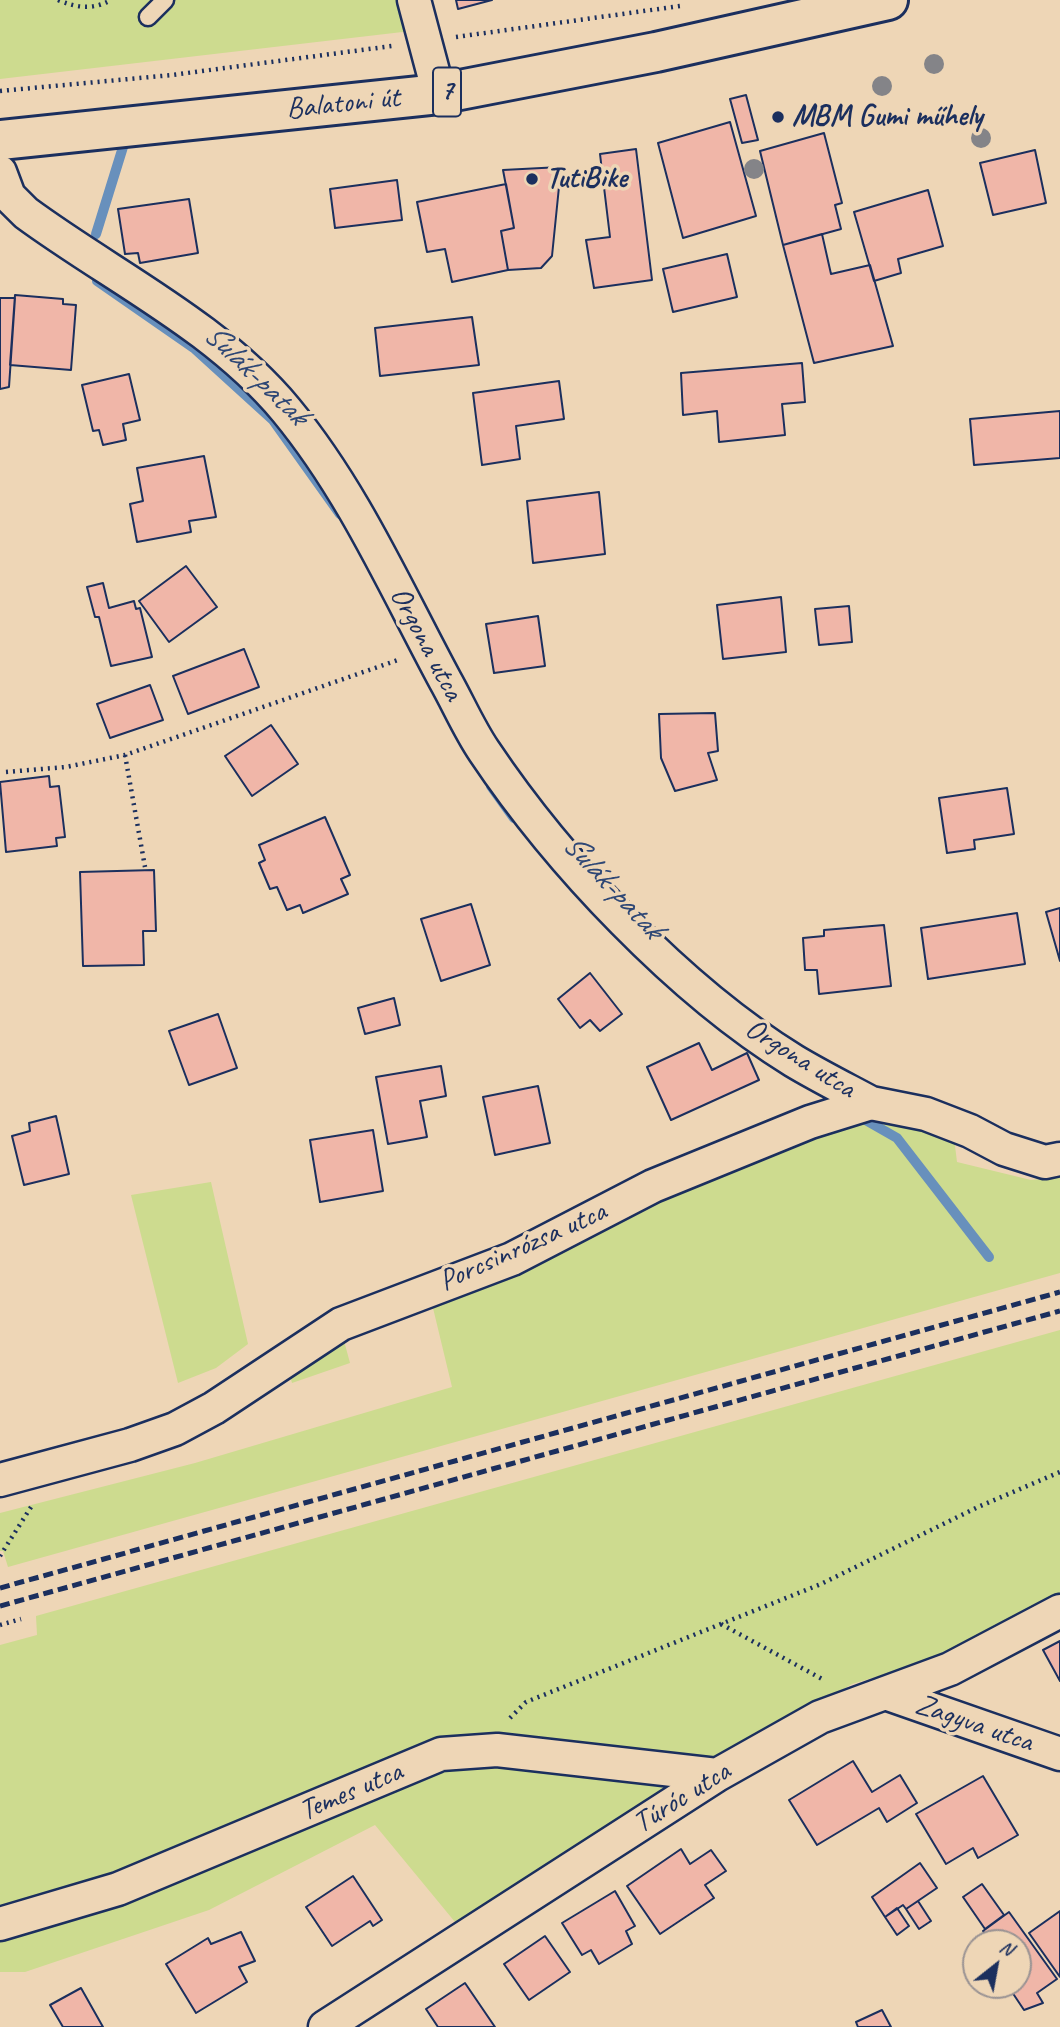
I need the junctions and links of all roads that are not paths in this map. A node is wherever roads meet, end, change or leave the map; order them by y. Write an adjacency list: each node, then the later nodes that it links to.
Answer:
1 (164, 0): 4 (lane)
2 (414, 0): 5 (street)
3 (888, 0): 5 (main road, Balatoni út / 7)
4 (148, 17)
5 (439, 94): 6 (main road, Balatoni út / 7)
6 (0, 140)
7 (0, 172): 8 (street, Orgona utca)
8 (871, 1103): 9 (street, Porcsinrózsa utca); 10 (street, Porcsinrózsa utca)
9 (1060, 1159)
10 (0, 1479)
11 (1060, 1611): 12 (street, Túróc utca)
12 (875, 1697): 13 (street, Zagyva utca); 14 (street, Túróc utca)
13 (1060, 1754)
14 (717, 1774): 15 (street, Temes utca); 16 (street, Túróc utca)
15 (0, 1924)
16 (325, 2027)

